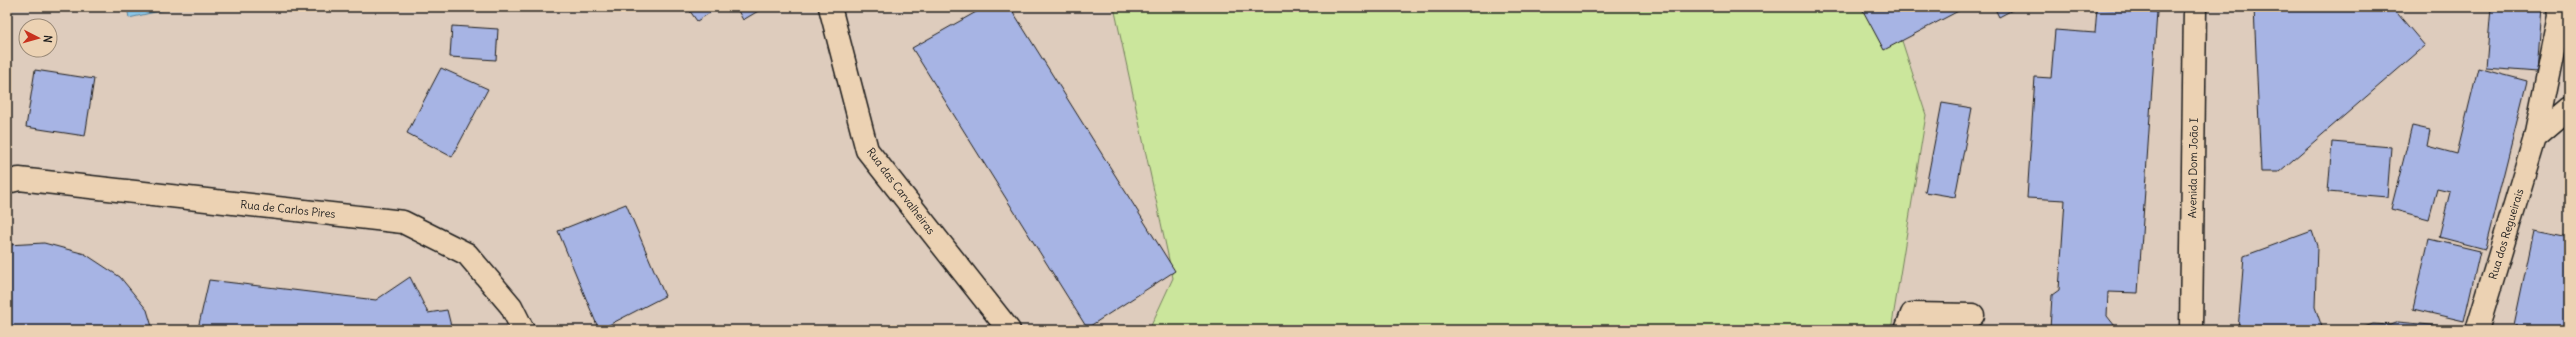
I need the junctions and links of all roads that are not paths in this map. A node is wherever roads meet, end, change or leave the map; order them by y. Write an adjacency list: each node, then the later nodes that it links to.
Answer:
1 (830, 7): 9 (street, Rua das Carvalheiras)
2 (2195, 7): 11 (street, Avenida Dom João I)
3 (2559, 7): 5 (street, Rua dos Regueirais)
4 (2569, 109): 5 (street)
5 (2535, 138): 12 (street, Rua dos Regueirais)
6 (7, 182): 8 (street, Rua de Carlos Pires)
7 (1973, 315): 10 (street)
8 (523, 330)
9 (1009, 330)
10 (1906, 330)
11 (2191, 330)
12 (2477, 330)

